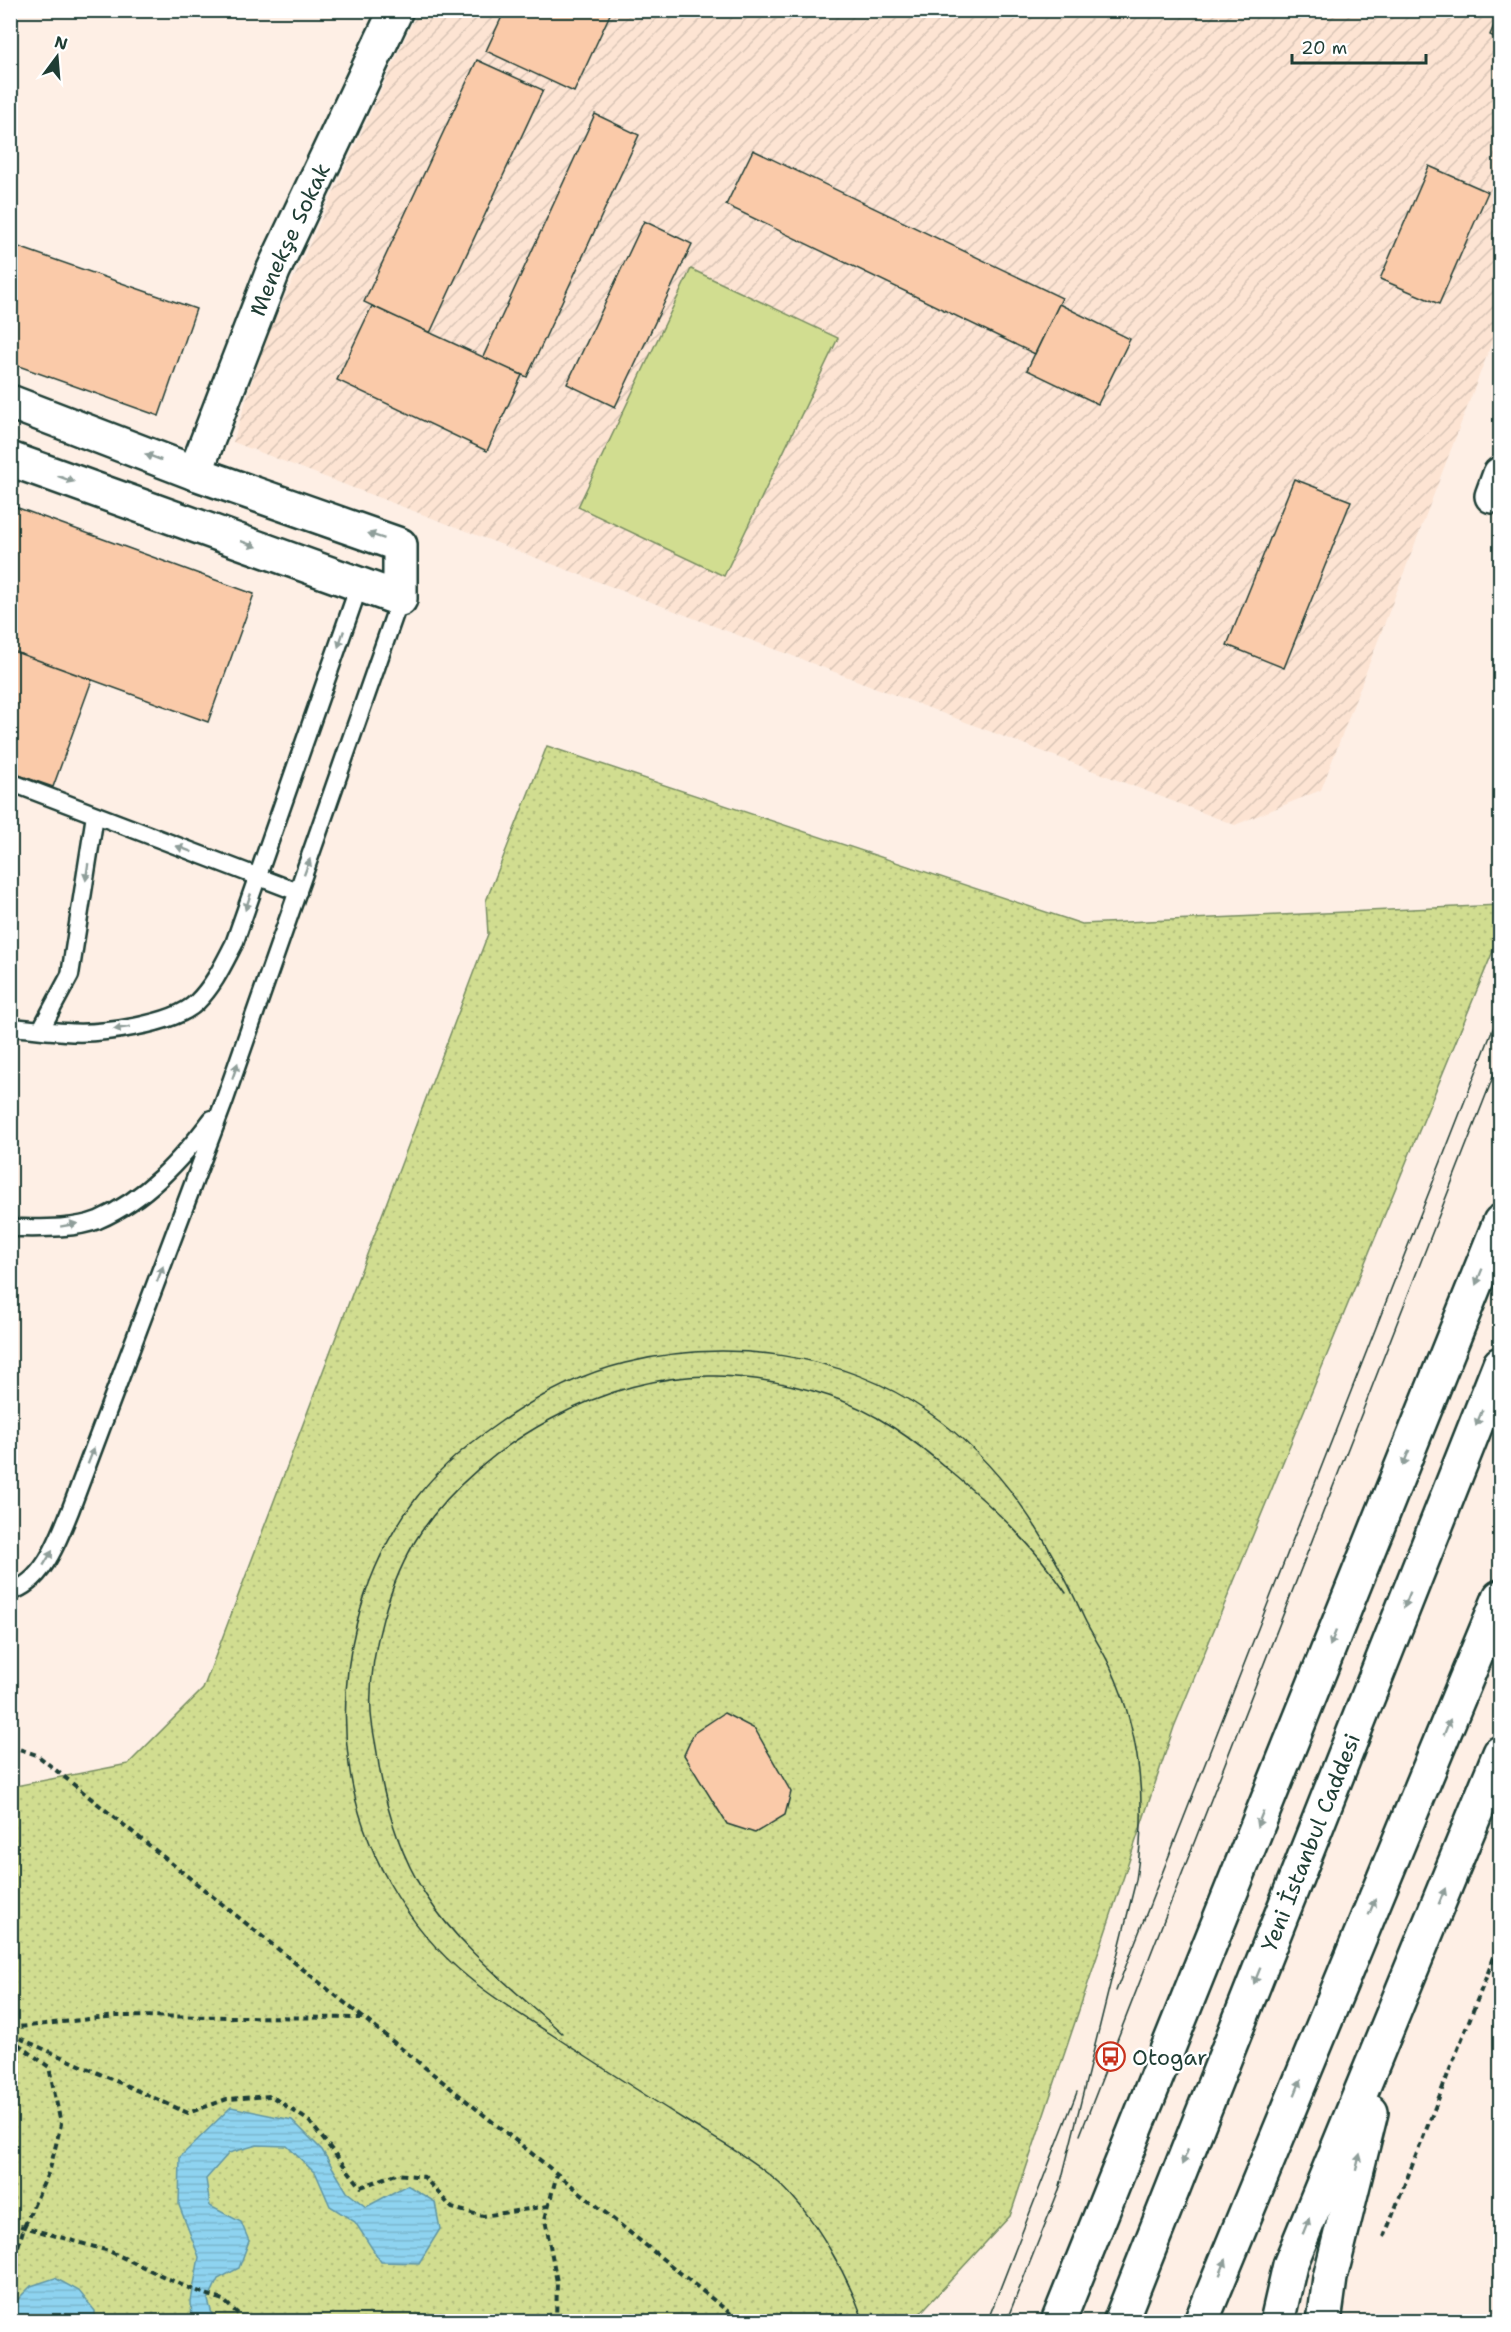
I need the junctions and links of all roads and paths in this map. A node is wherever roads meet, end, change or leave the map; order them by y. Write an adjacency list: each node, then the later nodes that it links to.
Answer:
1 (396, 10): 4 (main road, Menekşe Sokak)
2 (10, 402): 4 (main road, one-way to 2)
3 (10, 459): 5 (main road, one-way to 5)
4 (195, 473): 6 (main road, one-way to 4)
5 (360, 584): 6 (main road); 9 (lane, one-way to 9)
6 (400, 599): 10 (lane, one-way to 6)
7 (10, 782): 8 (lane)
8 (95, 814): 9 (lane, one-way to 8); 12 (lane, one-way to 12)
9 (257, 877): 10 (lane); 12 (lane, one-way to 12)
10 (298, 892): 13 (lane, one-way to 10)
11 (10, 1027): 12 (lane)
12 (41, 1029)
13 (224, 1102): 15 (lane, one-way to 13); 17 (lane, one-way to 13)
14 (1500, 1222): 36 (main road, one-way to 36)
15 (10, 1228)
16 (1500, 1364): 37 (main road, Yeni İstanbul Caddesi, one-way to 37)
17 (10, 1593)
18 (1500, 1597): 38 (main road, one-way to 18)
19 (10, 1746): 23 (path)
20 (1500, 1753): 22 (main road, one-way to 20)
21 (1500, 1942): 30 (path)
22 (1404, 1989): 31 (main road, one-way to 22); 41 (main road, one-way to 22)
23 (364, 2018): 24 (path); 26 (path)
24 (10, 2028)
25 (10, 2036): 27 (path); 29 (path)
26 (558, 2174): 27 (path); 35 (path)
27 (548, 2206): 34 (path)
28 (10, 2223): 29 (path)
29 (24, 2226): 32 (path); 33 (path)
30 (1381, 2245)
31 (1290, 2265): 39 (main road); 40 (main road)
32 (10, 2272)
33 (247, 2322)
34 (556, 2322)
35 (741, 2322)
36 (1058, 2322)
37 (1120, 2322)
38 (1201, 2322)
39 (1266, 2322)
40 (1277, 2322)
41 (1324, 2322)

